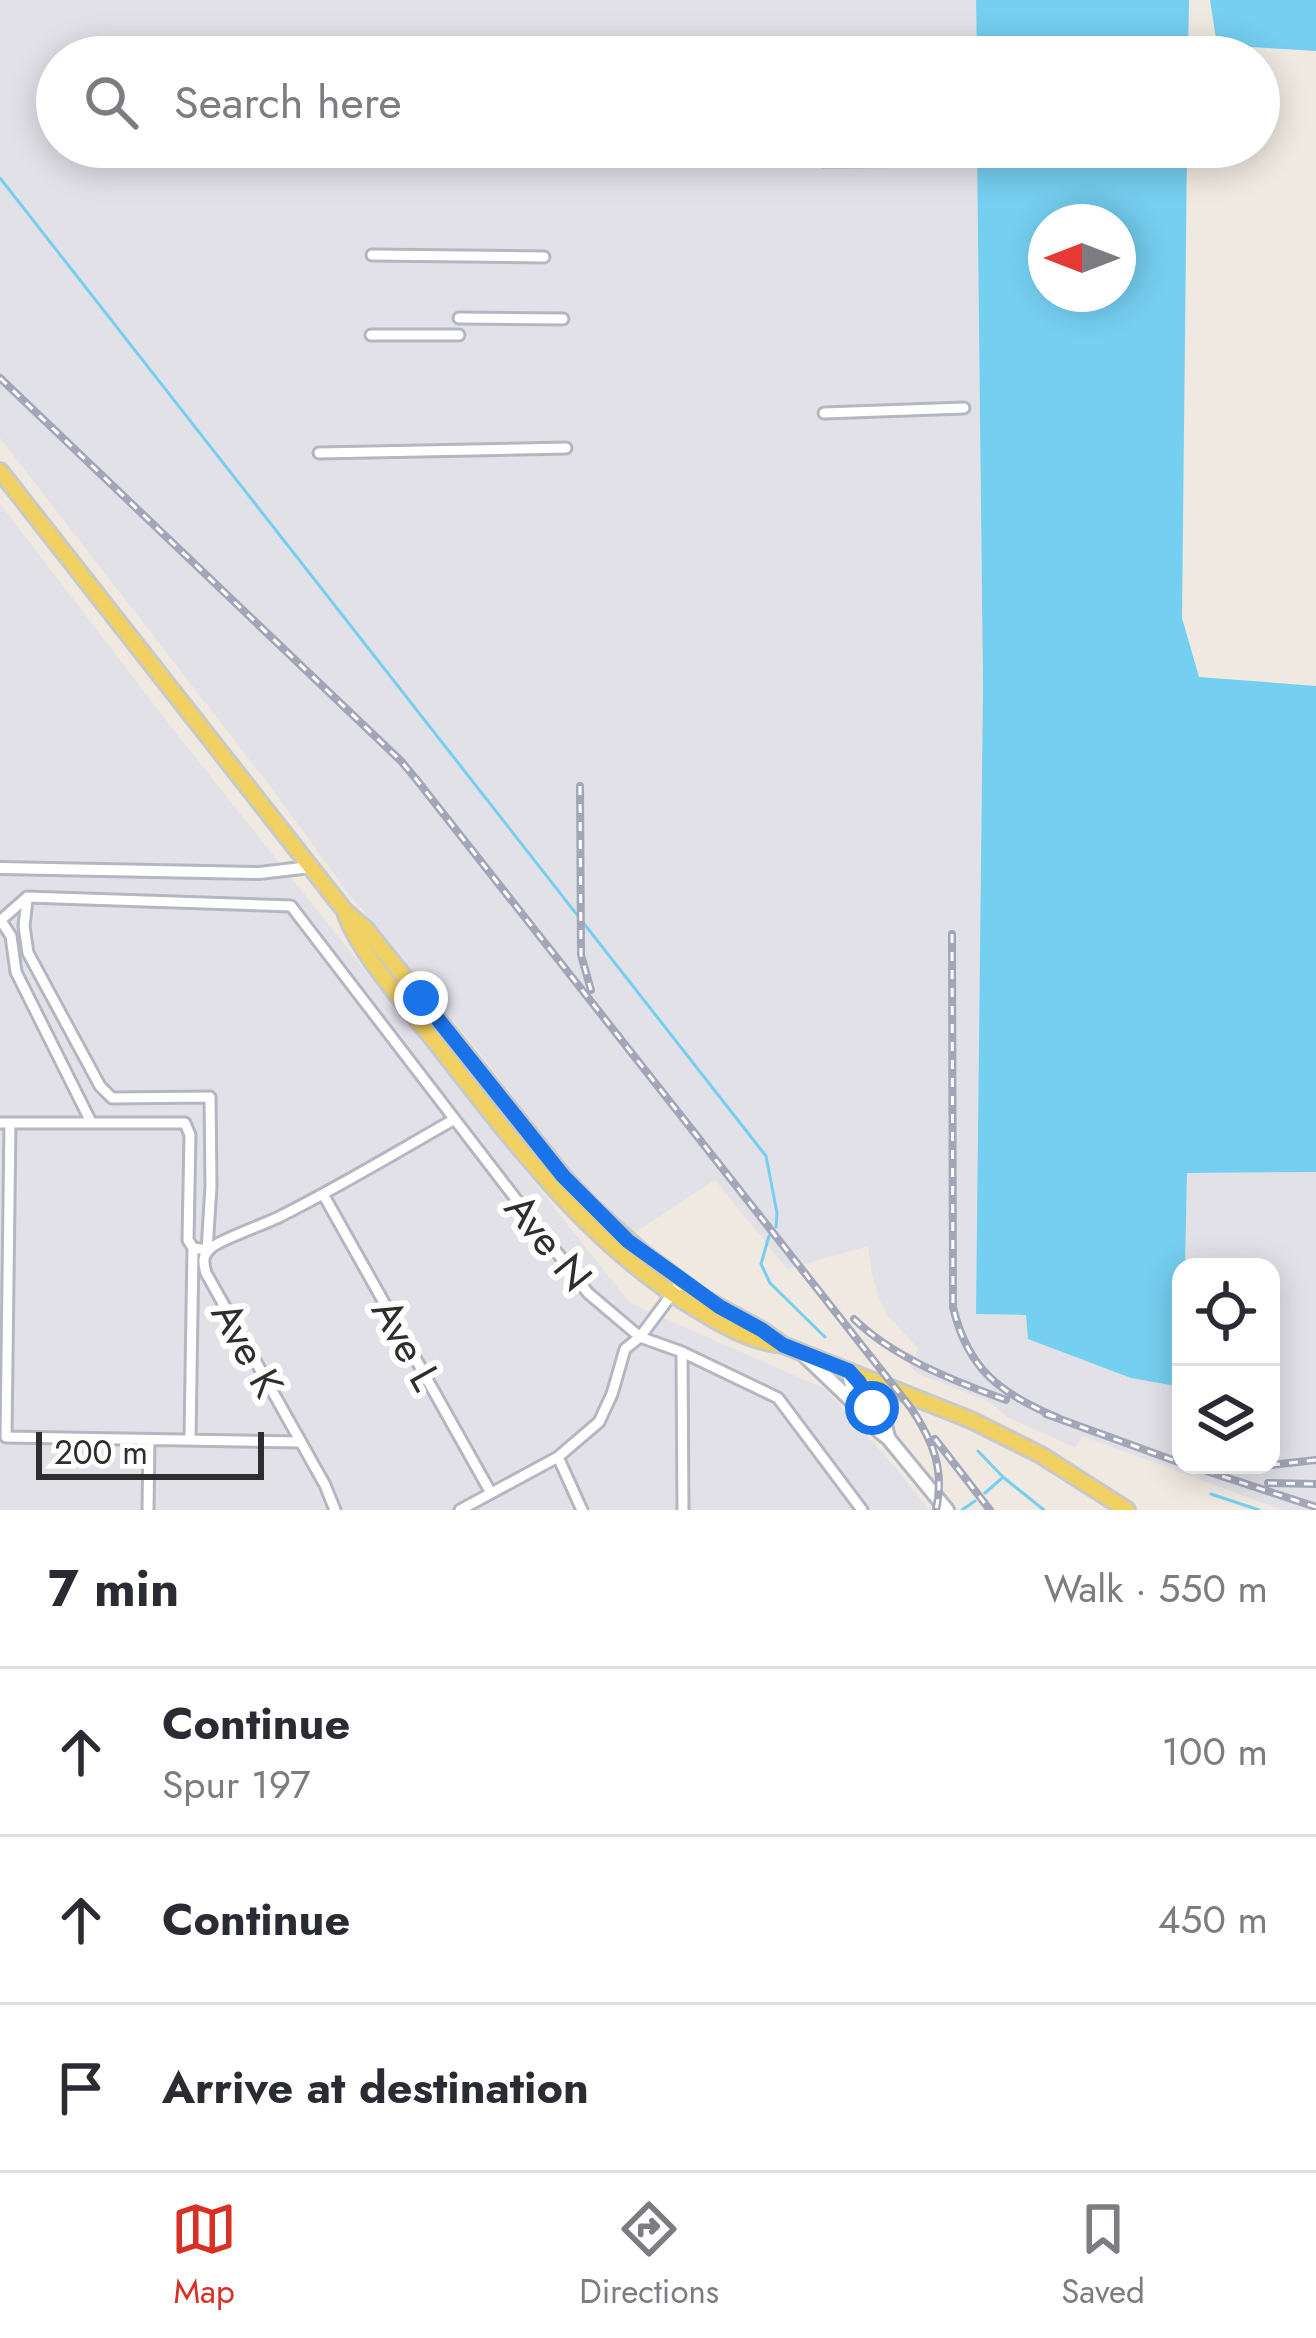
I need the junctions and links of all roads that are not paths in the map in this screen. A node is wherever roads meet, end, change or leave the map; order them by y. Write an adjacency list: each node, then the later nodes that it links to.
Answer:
1 (372, 255): 2 (street)
2 (544, 257)
3 (459, 318): 4 (street)
4 (563, 319)
5 (371, 335): 6 (street)
6 (459, 335)
7 (964, 408): 8 (street)
8 (824, 413)
9 (566, 448): 10 (street)
10 (319, 453)
11 (0, 471): 12 (main road)
12 (311, 867): 13 (street); 22 (main road)
13 (0, 868)
14 (27, 897): 15 (street); 16 (street, Ave N); 21 (street, Ave K)
15 (1, 921): 17 (street)
16 (453, 1120): 19 (street, Ave K); 23 (street, Ave N)
17 (92, 1122): 18 (street); 20 (street)
18 (5, 1123): 30 (street)
19 (323, 1194): 21 (street, Ave K); 35 (street, Ave L)
20 (193, 1248): 21 (street, Ave K); 31 (street, Ave K)
21 (207, 1250): 33 (street, Ave K)
22 (676, 1288): 23 (street); 25 (main road)
23 (640, 1337): 24 (street, Ave N); 34 (street)
24 (682, 1352): 40 (street); 41 (street, Ave N)
25 (804, 1355): 26 (main road); 28 (main road)
26 (849, 1371): 27 (main road); 28 (main road); 29 (main road)
27 (915, 1397): 29 (main road); 43 (main road)
28 (862, 1412): 29 (main road)
29 (886, 1432): 42 (main road)
30 (3, 1437): 32 (street)
31 (190, 1438): 32 (street); 33 (street)
32 (149, 1440): 37 (street)
33 (300, 1442): 38 (street, Ave K)
34 (558, 1456): 35 (street); 39 (street)
35 (491, 1493): 36 (street)
36 (463, 1509)
37 (148, 1510)
38 (334, 1510)
39 (582, 1510)
40 (683, 1510)
41 (862, 1510)
42 (947, 1510)
43 (1127, 1510)

